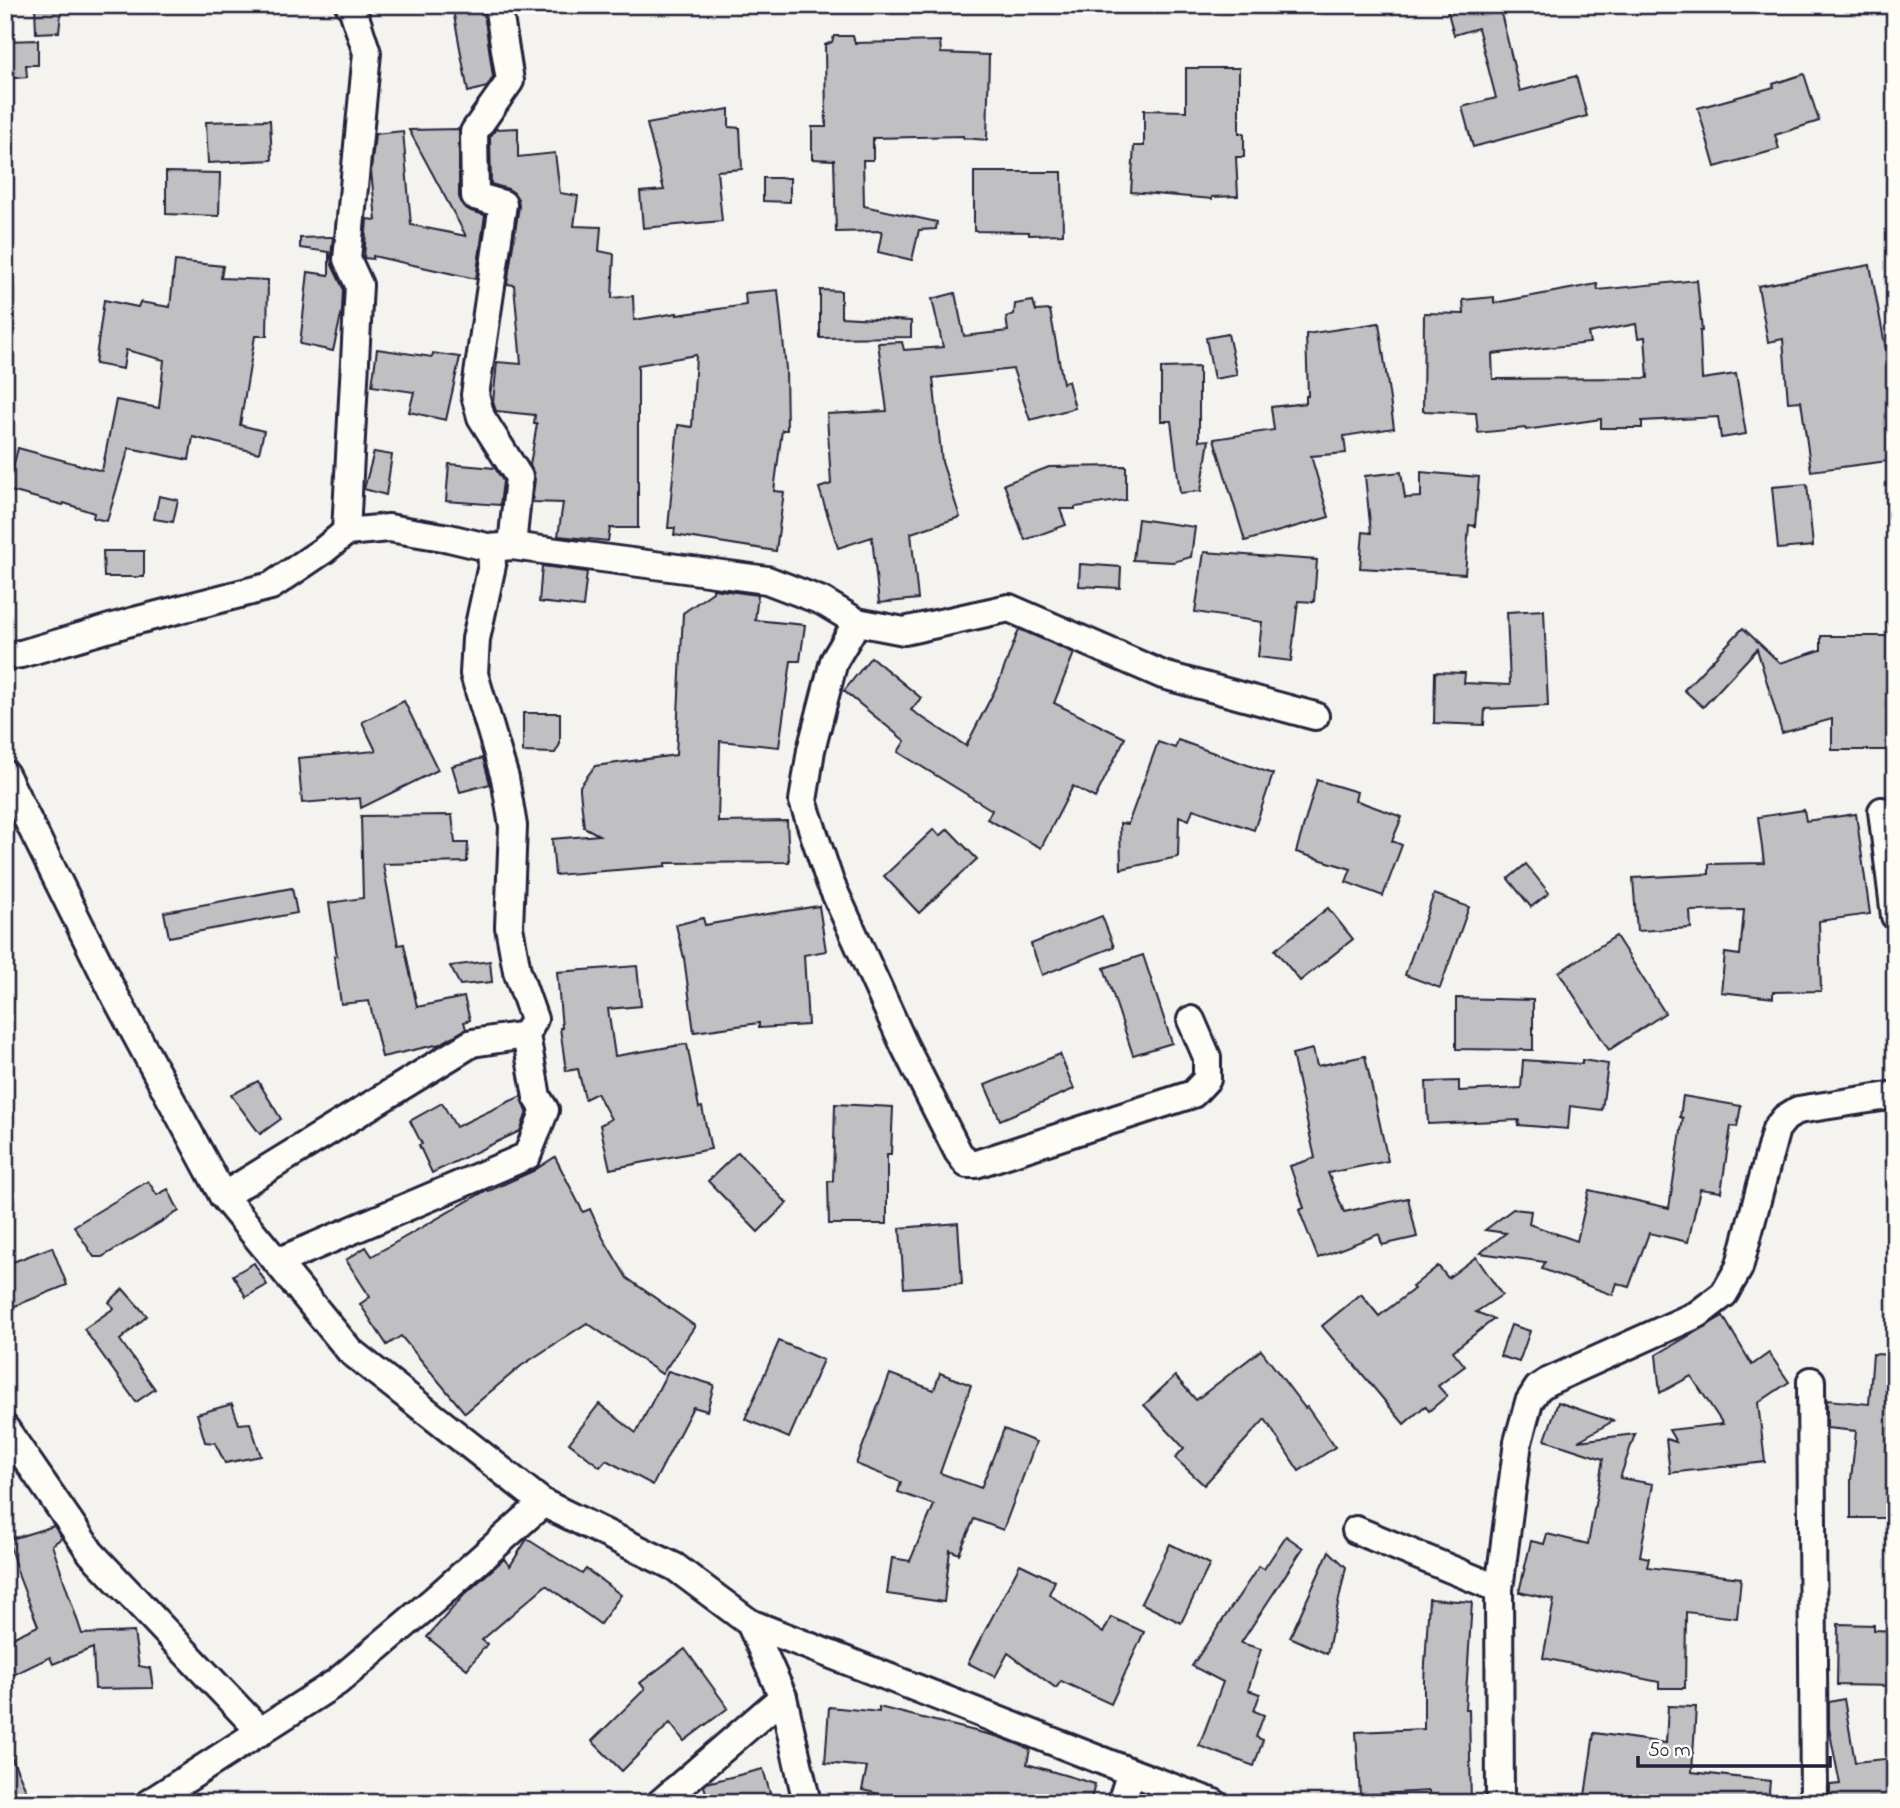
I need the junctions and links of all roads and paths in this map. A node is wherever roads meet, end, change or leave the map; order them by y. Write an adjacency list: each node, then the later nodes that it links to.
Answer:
1 (349, 5): 3 (street)
2 (498, 5): 4 (street)
3 (346, 532): 4 (street); 6 (street)
4 (502, 547): 5 (street); 12 (street)
5 (857, 622): 7 (street); 11 (street)
6 (5, 656)
7 (1315, 716)
8 (5, 774): 14 (street)
9 (1882, 811): 10 (street)
10 (1895, 916)
11 (1191, 1020)
12 (526, 1035): 14 (street); 15 (street)
13 (1895, 1095): 20 (street)
14 (223, 1196): 15 (street)
15 (277, 1262): 18 (street)
16 (1811, 1381): 31 (street)
17 (5, 1428): 23 (street)
18 (542, 1503): 21 (street); 23 (street)
19 (1356, 1530): 20 (street)
20 (1499, 1589): 30 (street)
21 (750, 1623): 22 (street); 24 (street)
22 (783, 1697): 26 (street); 27 (street)
23 (261, 1732): 25 (street)
24 (1131, 1772): 28 (street); 29 (street)
25 (149, 1803)
26 (660, 1803)
27 (807, 1803)
28 (1121, 1803)
29 (1214, 1803)
30 (1500, 1803)
31 (1814, 1803)

